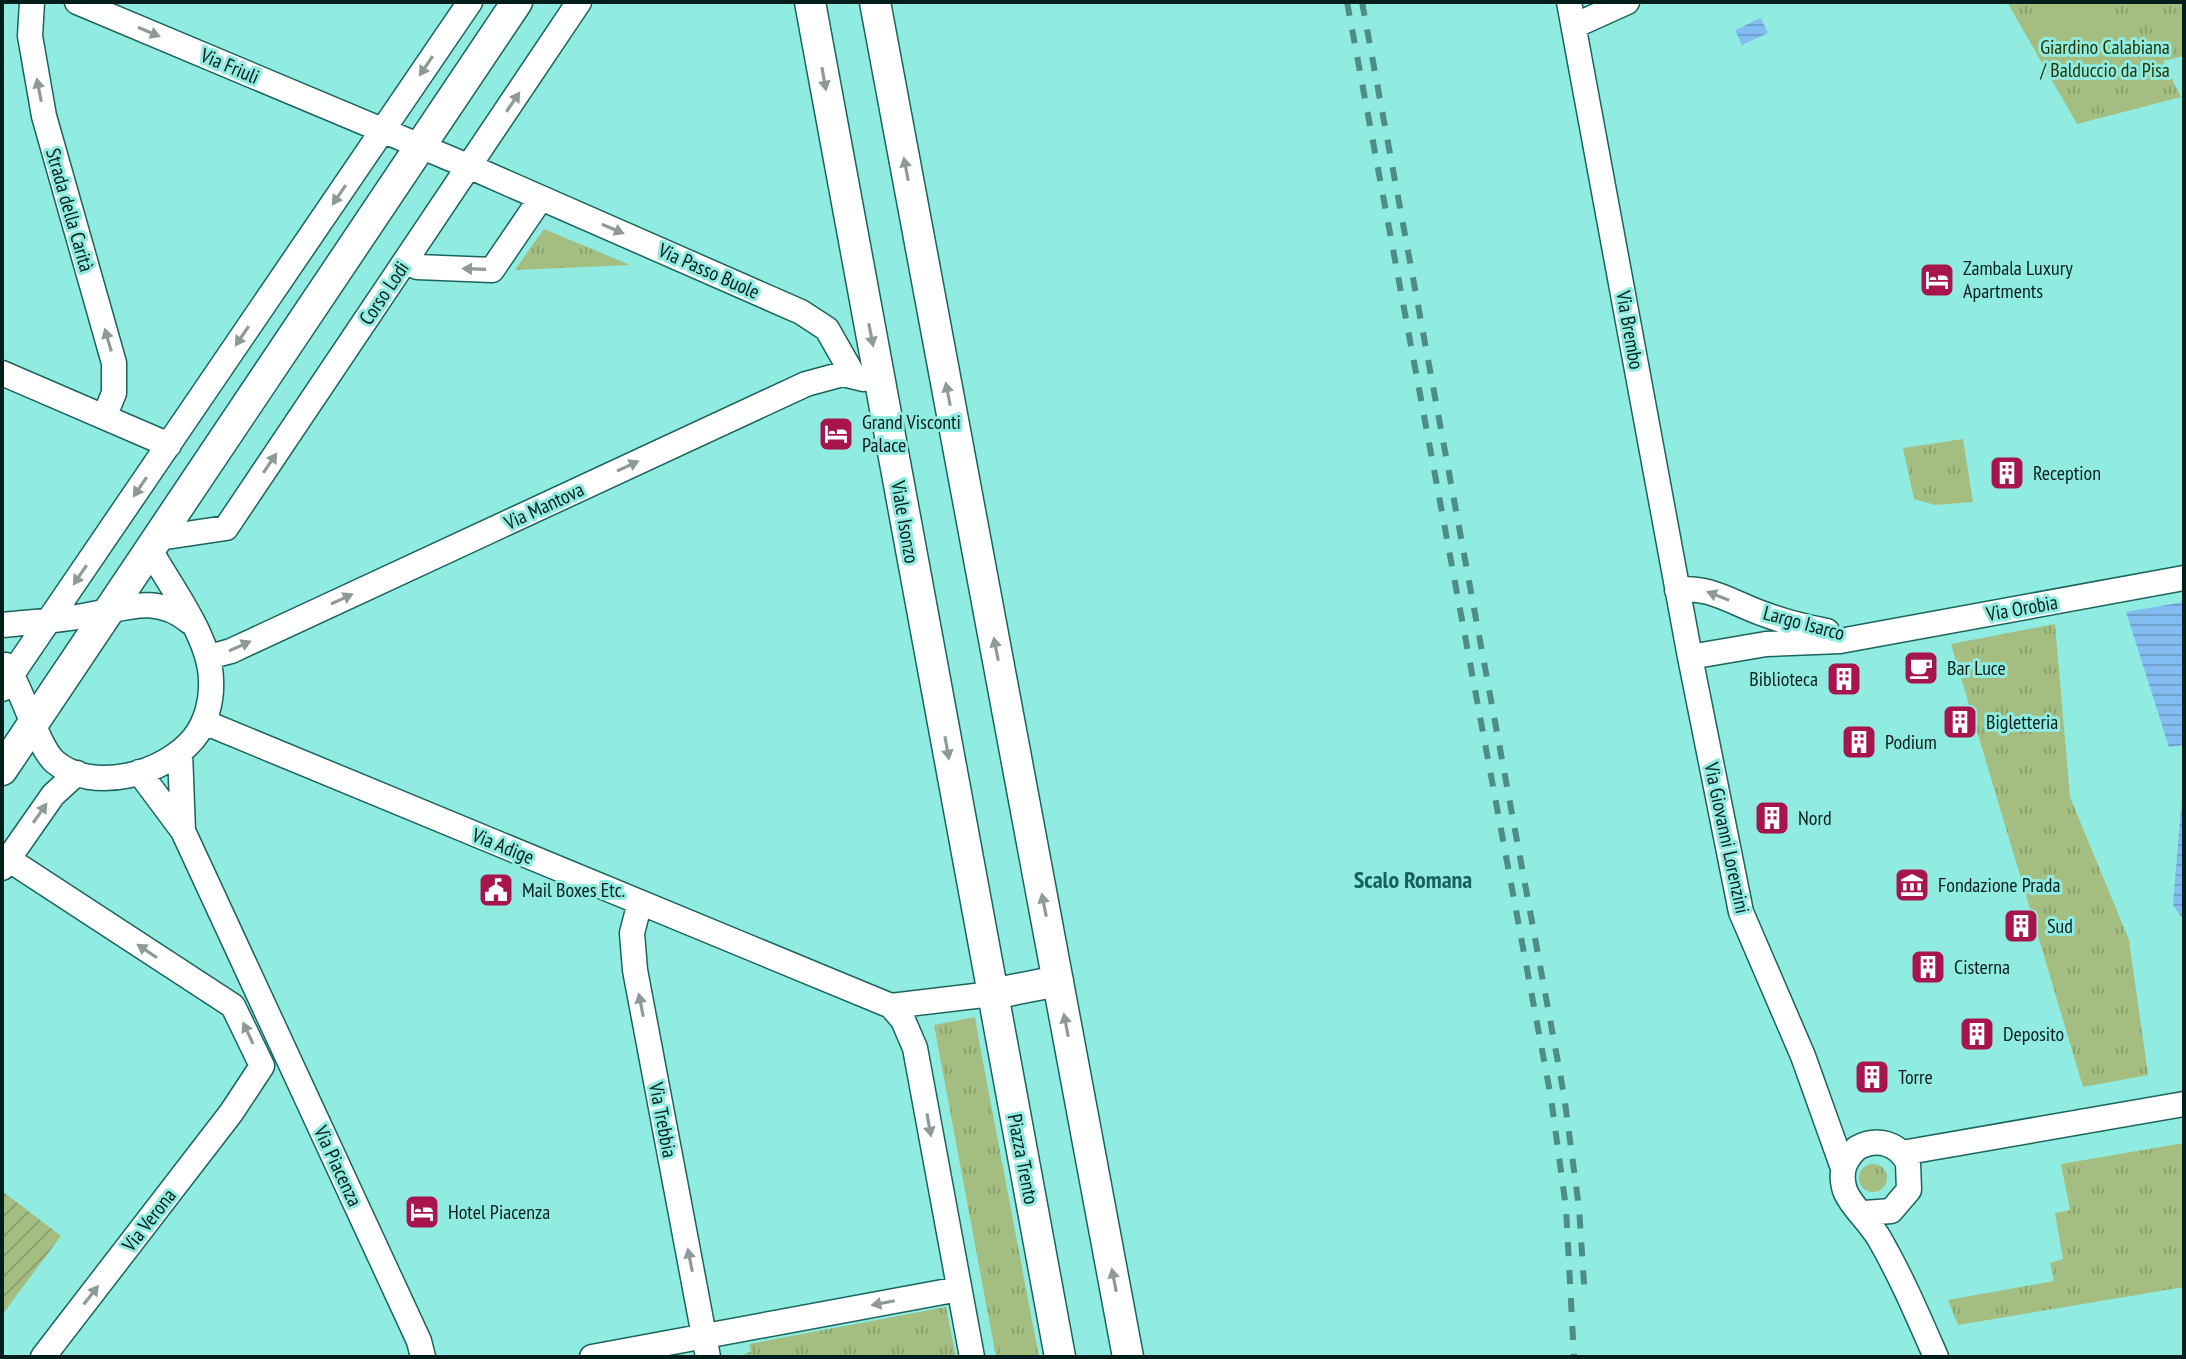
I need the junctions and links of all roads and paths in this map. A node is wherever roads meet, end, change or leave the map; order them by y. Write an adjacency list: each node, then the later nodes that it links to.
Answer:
1 (32, 2): 18 (street, Strada della Carità, one-way to 1)
2 (77, 2): 10 (street, Via Friuli, one-way to 10)
3 (470, 2): 10 (street, one-way to 10)
4 (517, 2): 11 (main road)
5 (579, 2): 12 (street, Corso Lodi, one-way to 5)
6 (810, 2): 17 (main road, Viale Isonzo, one-way to 17)
7 (875, 2): 43 (main road, one-way to 7)
8 (1627, 2): 9 (street)
9 (1571, 14): 22 (street, Via Brembo)
10 (382, 131): 11 (street, Via Passo Buole); 19 (street, one-way to 19)
11 (420, 146): 12 (street, Via Passo Buole); 20 (main road)
12 (469, 167): 13 (street, Via Passo Buole); 14 (street, Corso Lodi)
13 (541, 198): 14 (street, one-way to 14); 16 (street, Via Passo Buole, one-way to 16)
14 (406, 261): 20 (street, Corso Lodi, one-way to 14)
15 (2, 373): 18 (street)
16 (852, 373): 17 (street); 30 (street, Via Mantova, one-way to 16)
17 (880, 386): 45 (main road, Viale Isonzo, one-way to 45)
18 (105, 415): 19 (street)
19 (169, 445): 25 (street, one-way to 25)
20 (155, 544): 23 (main road); 26 (street)
21 (2184, 578): 28 (street, Via Orobia)
22 (1677, 590): 24 (street, Largo Isarco, one-way to 22); 31 (street, Via Brembo)
23 (110, 610): 25 (street); 26 (street); 33 (main road)
24 (1758, 612): 28 (street, Largo Isarco); 29 (street)
25 (49, 621): 27 (street); 32 (street)
26 (191, 623): 30 (street)
27 (2, 625)
28 (1859, 637): 29 (street, Largo Isarco)
29 (1743, 647): 31 (street, Largo Isarco)
30 (209, 657): 34 (street)
31 (1690, 657): 49 (street, Via Giovanni Lorenzini)
32 (5, 674): 33 (street)
33 (34, 722): 36 (main road); 38 (street)
34 (204, 722): 35 (street); 41 (street, Via Adige)
35 (180, 752): 37 (street); 39 (street, Via Piacenza)
36 (2, 770)
37 (139, 772): 38 (street); 39 (street, Via Piacenza)
38 (77, 773): 40 (street, one-way to 38)
39 (183, 831): 42 (street, Via Piacenza)
40 (4, 862): 44 (street, one-way to 40)
41 (640, 902): 47 (street, Via Adige); 58 (street, Via Trebbia, one-way to 41)
42 (250, 977): 44 (street); 60 (street, Via Piacenza)
43 (1058, 981): 45 (main road); 64 (main road, one-way to 43)
44 (212, 994): 59 (street, Via Verona, one-way to 44)
45 (992, 994): 46 (street); 63 (main road, Piazza Trento)
46 (960, 1000): 47 (street); 48 (street)
47 (891, 1006): 48 (street)
48 (915, 1048): 56 (street, one-way to 56)
49 (1803, 1056): 51 (street, Via Giovanni Lorenzini); 53 (street, Via Giovanni Lorenzini)
50 (2184, 1104): 52 (street)
51 (1863, 1145): 52 (street); 53 (street)
52 (1907, 1164): 54 (street)
53 (1843, 1168): 55 (street, Via Giovanni Lorenzini)
54 (1891, 1211): 55 (street); 57 (street, Via Giovanni Lorenzini)
55 (1865, 1213): 57 (street, Via Giovanni Lorenzini)
56 (959, 1289): 58 (street, one-way to 58); 62 (street)
57 (1908, 1292): 65 (street, Via Giovanni Lorenzini)
58 (706, 1347): 61 (street)
59 (43, 1357)
60 (423, 1357)
61 (592, 1357)
62 (972, 1357)
63 (1060, 1357)
64 (1128, 1357)
65 (1936, 1357)

